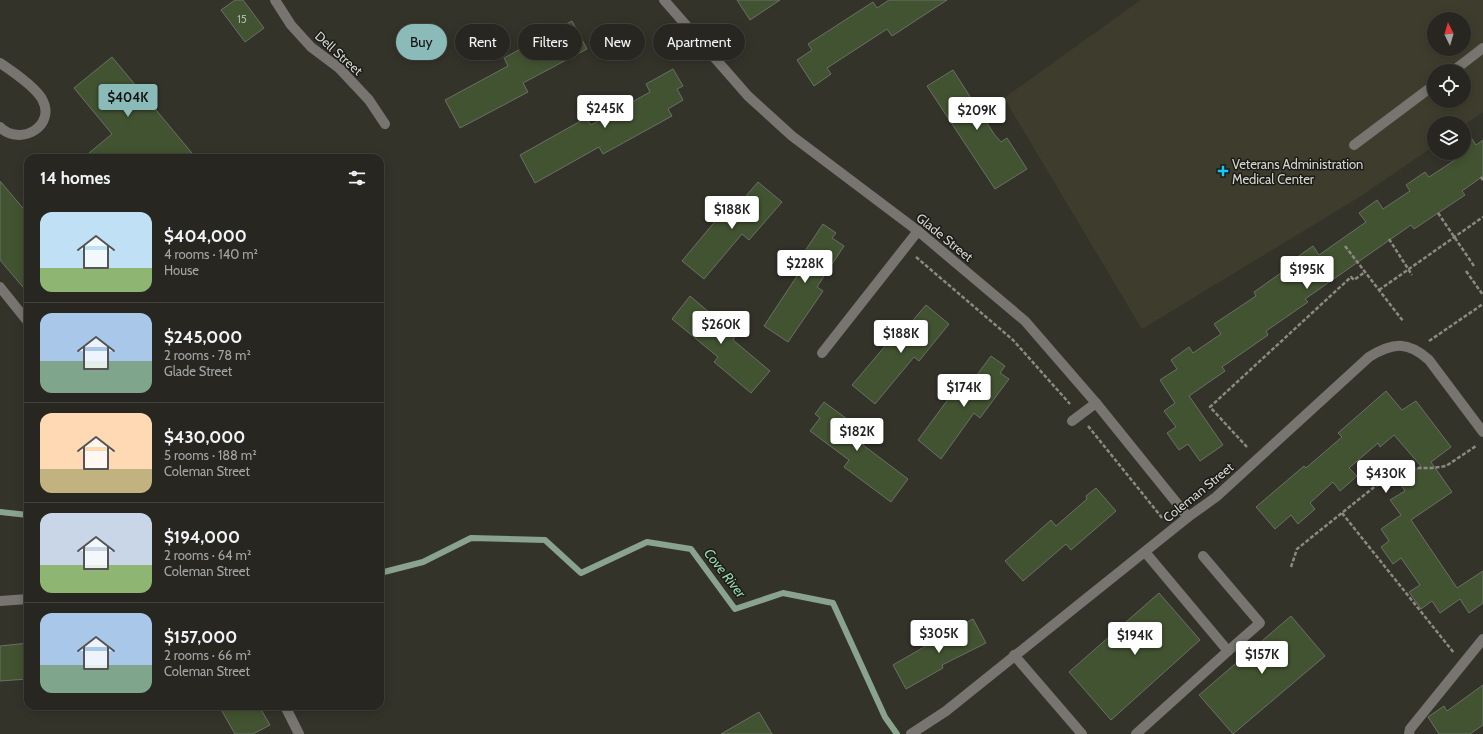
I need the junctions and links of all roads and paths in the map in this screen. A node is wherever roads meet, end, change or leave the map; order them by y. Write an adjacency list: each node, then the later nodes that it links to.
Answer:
1 (275, 0): 7 (street, Dell Street)
2 (664, 0): 12 (street, Glade Street)
3 (1483, 48): 5 (street)
4 (0, 64): 8 (street)
5 (1462, 64)
6 (1427, 90): 9 (street)
7 (385, 124)
8 (0, 127)
9 (1354, 145)
10 (1438, 213): 13 (path)
11 (1483, 217): 13 (path)
12 (918, 231): 16 (street); 30 (street, Glade Street)
13 (1455, 237): 17 (path); 18 (path)
14 (1389, 239): 18 (path)
15 (1345, 246): 20 (path)
16 (906, 248): 29 (street); 31 (path)
17 (1474, 266)
18 (1408, 269): 21 (path); 23 (path)
19 (1466, 271): 24 (path)
20 (1365, 272): 23 (path); 34 (path)
21 (1412, 275)
22 (0, 287): 26 (street)
23 (1379, 290): 27 (path)
24 (1483, 295)
25 (1483, 304): 28 (path)
26 (24, 317)
27 (1403, 321)
28 (1419, 352): 32 (street, Coleman Street); 34 (street, Coleman Street)
29 (822, 353)
30 (1096, 404): 31 (street); 36 (street, Glade Street)
31 (1076, 418): 37 (path)
32 (1483, 432)
33 (1477, 445): 35 (path)
34 (1258, 459): 36 (street, Coleman Street)
35 (1342, 513): 40 (path); 46 (path)
36 (1188, 517): 37 (street, Coleman Street)
37 (1173, 530): 38 (street, Coleman Street)
38 (1145, 552): 44 (street); 45 (street, Coleman Street)
39 (1203, 556): 44 (street)
40 (1290, 567)
41 (24, 599): 42 (street)
42 (0, 601)
43 (1483, 639): 46 (street)
44 (1228, 650): 51 (street)
45 (1014, 655): 49 (street, Coleman Street); 50 (street)
46 (1462, 663): 52 (street)
47 (287, 710): 48 (street)
48 (299, 734)
49 (911, 734)
50 (1082, 734)
51 (1136, 734)
52 (1409, 734)

